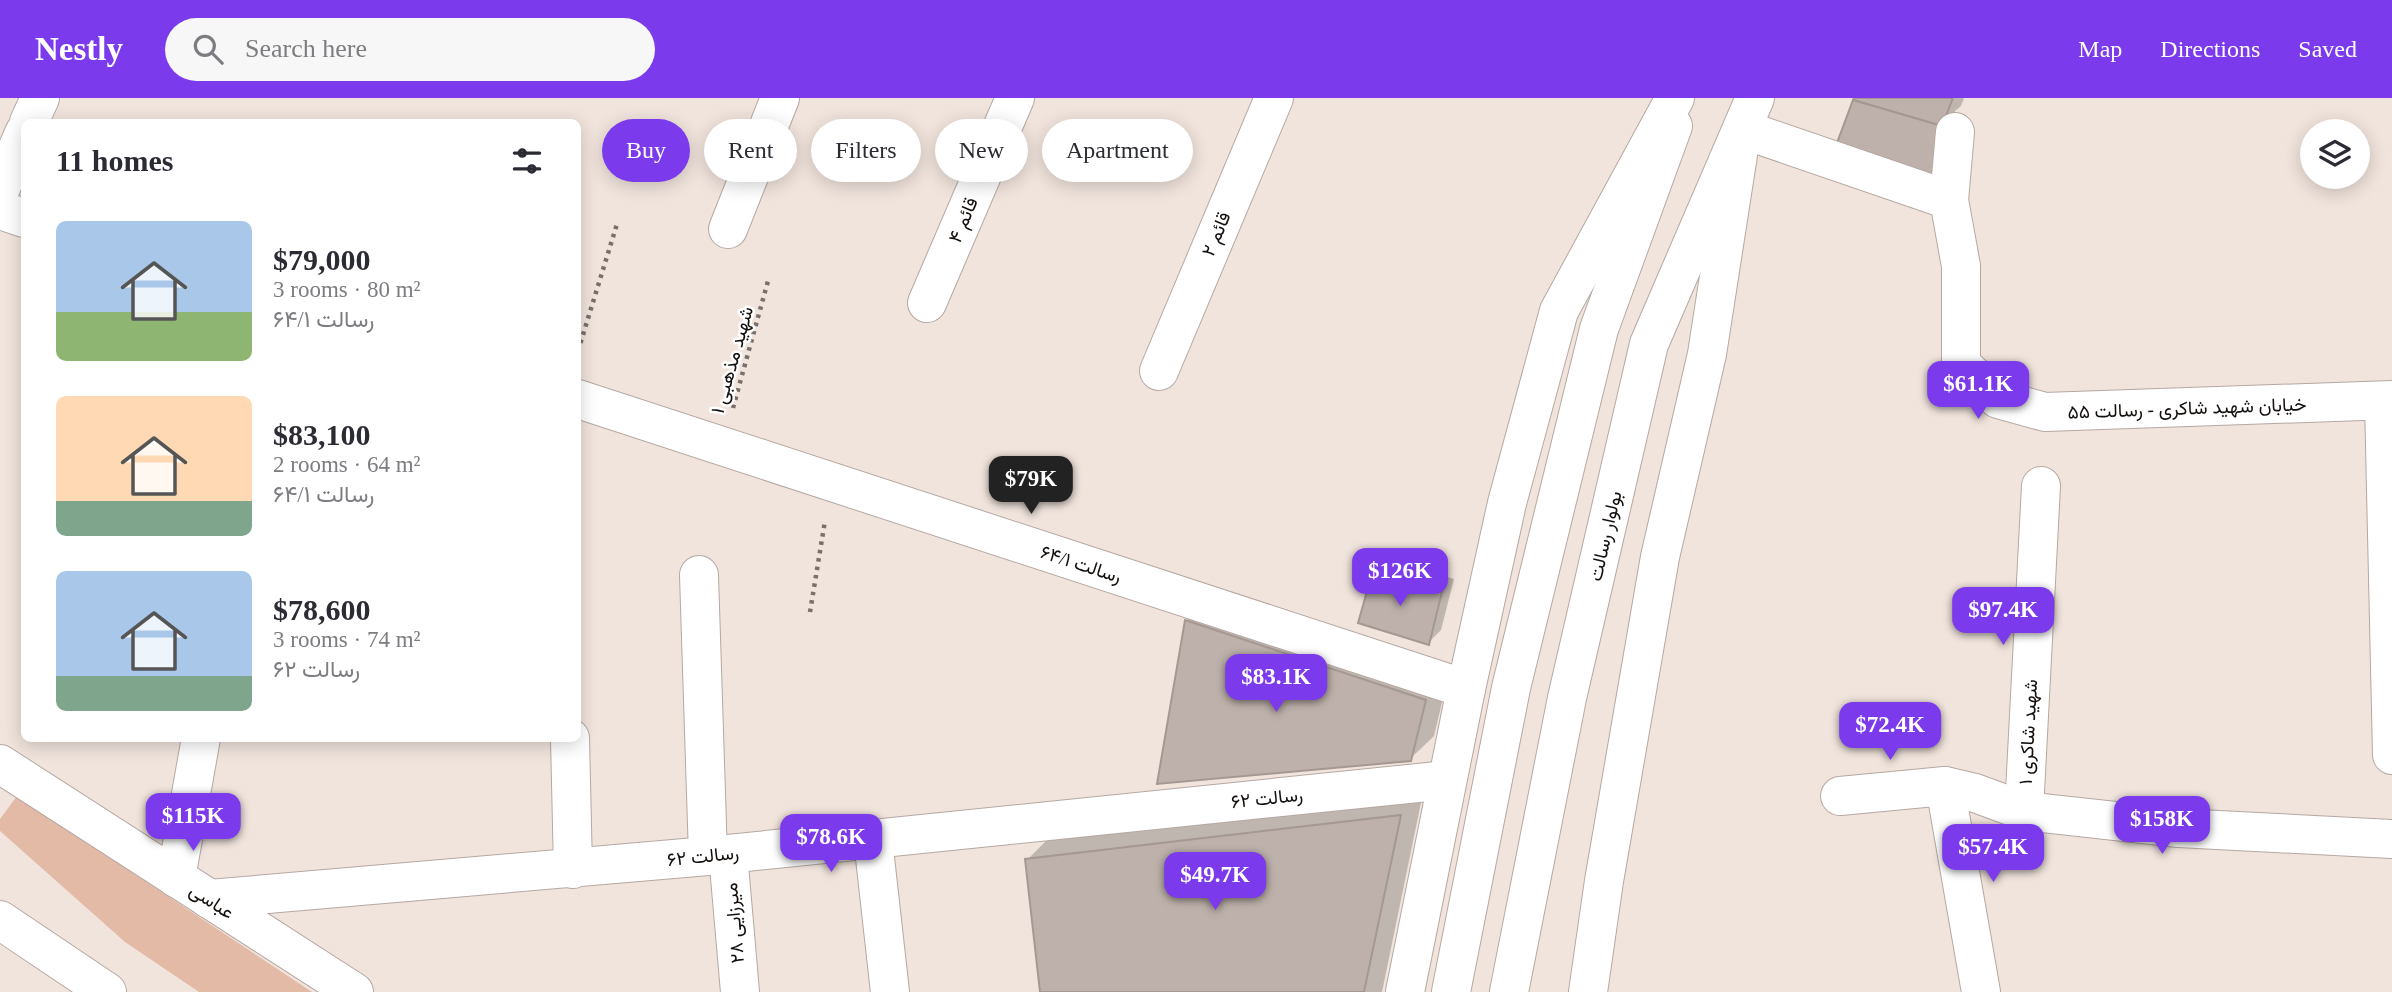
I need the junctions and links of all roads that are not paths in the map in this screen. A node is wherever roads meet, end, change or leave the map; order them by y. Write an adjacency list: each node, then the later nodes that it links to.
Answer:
1 (40, 98): 8 (main road)
2 (780, 98): 15 (main road)
3 (1015, 98): 16 (main road, قائم ۴)
4 (1274, 98): 17 (main road, قائم ۲)
5 (1675, 98): 22 (main road)
6 (1683, 98): 43 (main road)
7 (1749, 113): 12 (main road); 44 (main road, بولوار رسالت); 45 (main road)
8 (30, 119)
9 (1955, 132): 12 (main road, خیابان شهید شاکری - رسالت ۵۵)
10 (21, 140): 11 (main road)
11 (0, 190)
12 (1949, 200): 19 (main road, خیابان شهید شاکری - رسالت ۵۵)
13 (0, 210): 14 (main road)
14 (21, 217)
15 (728, 229)
16 (927, 303)
17 (1159, 371)
18 (581, 400): 22 (main road, رسالت ۶۴/۱)
19 (2388, 400): 25 (main road)
20 (2041, 486): 30 (main road, شهید شاکری ۱)
21 (699, 575): 33 (main road, میرزایی ۲۸)
22 (1466, 689): 27 (main road)
23 (200, 742): 35 (main road)
24 (570, 742): 34 (main road)
25 (2392, 755)
26 (0, 764): 35 (main road, عباسی)
27 (1447, 780): 32 (main road, رسالت ۶۲); 42 (main road)
28 (1945, 786): 29 (main road); 30 (main road); 46 (main road)
29 (1840, 796)
30 (2024, 811): 31 (main road)
31 (2392, 839)
32 (873, 840): 33 (main road, رسالت ۶۲); 41 (main road)
33 (718, 855): 34 (main road, رسالت ۶۲); 40 (main road, میرزایی ۲۸)
34 (573, 869): 36 (main road, رسالت ۶۲)
35 (176, 878): 36 (main road, عباسی)
36 (209, 899): 39 (main road, عباسی)
37 (0, 920): 38 (main road)
38 (107, 992)
39 (354, 992)
40 (740, 992)
41 (890, 992)
42 (1405, 992)
43 (1451, 992)
44 (1509, 992)
45 (1588, 992)
46 (1982, 992)

